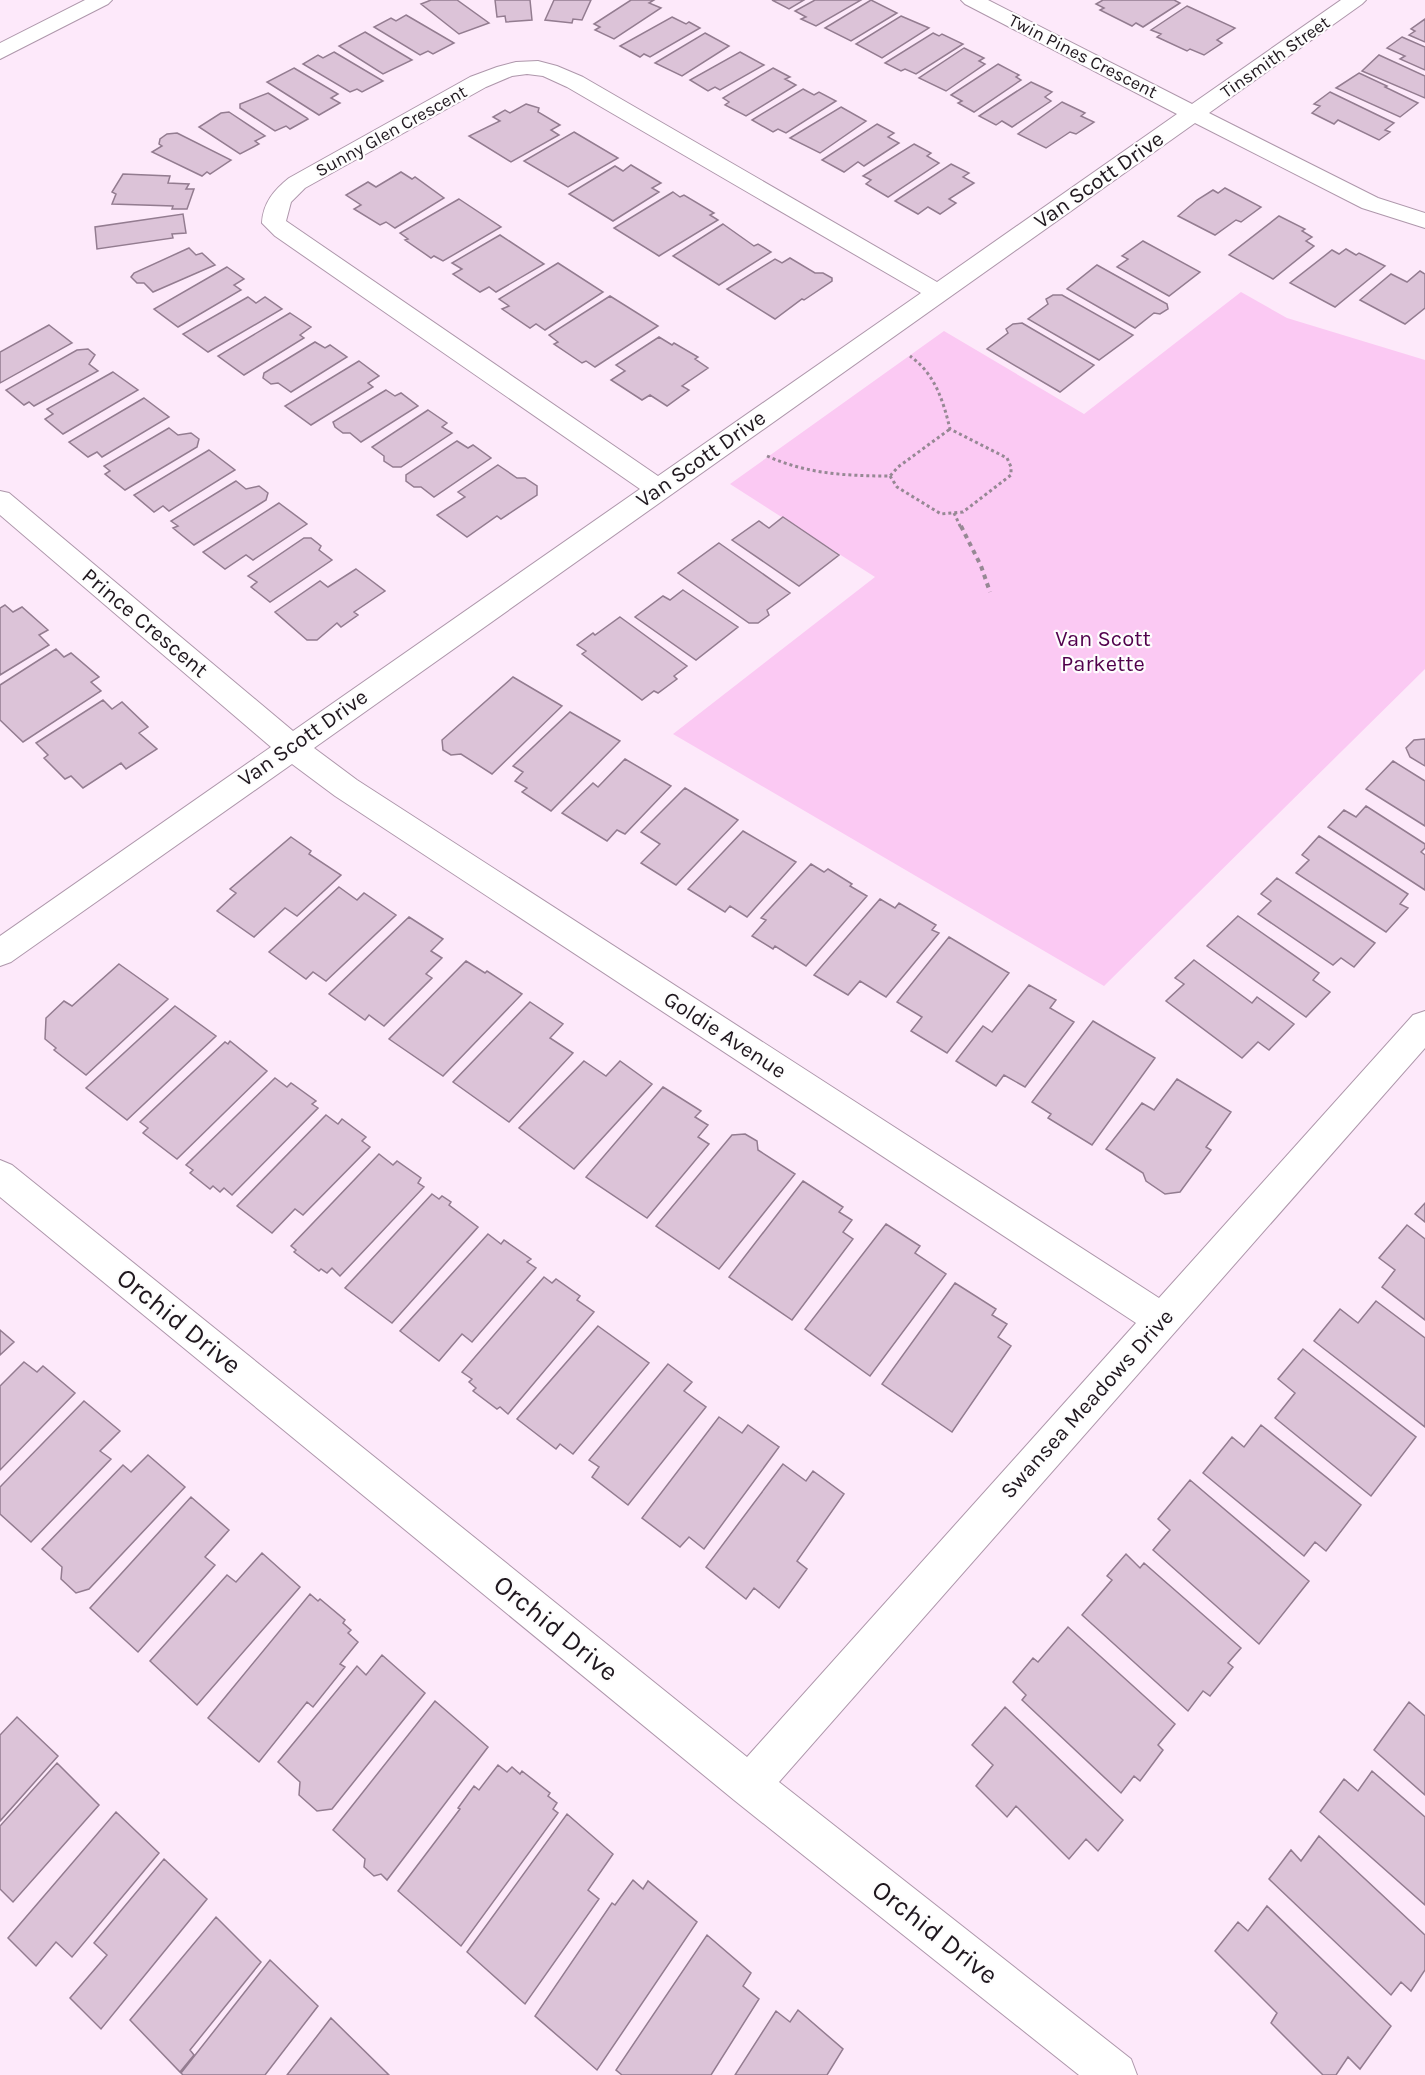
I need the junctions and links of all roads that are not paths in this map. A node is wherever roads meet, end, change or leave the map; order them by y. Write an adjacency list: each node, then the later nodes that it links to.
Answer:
1 (101, 0): 4 (street)
2 (972, 0): 5 (street, Twin Pines Crescent)
3 (1355, 0): 5 (street, Tinsmith Street)
4 (0, 52)
5 (1194, 113): 6 (street); 7 (street, Van Scott Drive)
6 (1425, 221)
7 (938, 293): 8 (street, Van Scott Drive); 8 (street, Sunny Glen Crescent)
8 (658, 489): 10 (street, Van Scott Drive)
9 (0, 500): 10 (street, Prince Crescent)
10 (291, 747): 11 (street, Van Scott Drive); 14 (street, Goldie Avenue)
11 (0, 953)
12 (1425, 1025): 14 (street, Swansea Meadows Drive)
13 (0, 1176): 15 (street, Orchid Drive)
14 (1162, 1320): 15 (street, Swansea Meadows Drive)
15 (748, 1785): 16 (street, Orchid Drive)
16 (1115, 2075)

